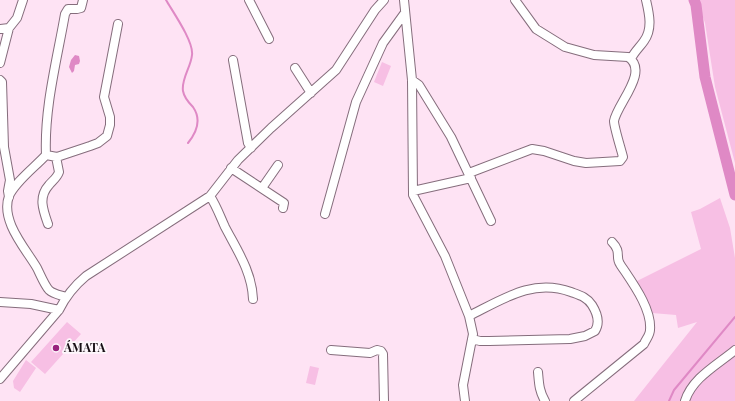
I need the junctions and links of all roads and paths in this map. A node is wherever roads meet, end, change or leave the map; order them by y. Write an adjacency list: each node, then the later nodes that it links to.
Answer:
1 (23, 0): 10 (street)
2 (82, 0): 21 (street)
3 (249, 0): 12 (street)
4 (384, 0): 19 (street)
5 (404, 0): 8 (street)
6 (516, 0): 13 (street)
7 (646, 0): 13 (street)
8 (404, 14): 18 (street); 31 (street)
9 (118, 24): 22 (street)
10 (9, 28): 11 (street); 15 (street)
11 (0, 29)
12 (269, 40)
13 (631, 59): 25 (street)
14 (234, 60): 20 (street)
15 (0, 63)
16 (295, 68): 19 (street)
17 (0, 80): 29 (street)
18 (412, 80): 25 (street); 27 (street)
19 (311, 93): 20 (street)
20 (251, 148): 24 (street)
21 (46, 156): 22 (street); 29 (street)
22 (56, 158): 33 (street)
23 (278, 165): 26 (street)
24 (231, 168): 26 (street); 28 (street)
25 (470, 175): 27 (street); 32 (street)
26 (262, 188): 30 (street)
27 (412, 191): 39 (street)
28 (210, 196): 35 (street); 36 (street)
29 (9, 198): 35 (street)
30 (283, 208)
31 (324, 214)
32 (491, 221)
33 (48, 224)
34 (612, 242): 48 (street)
35 (66, 297): 38 (street)
36 (253, 299)
37 (0, 302): 38 (street)
38 (59, 310): 44 (street)
39 (469, 316): 40 (street); 40 (street)
40 (472, 339): 46 (street)
41 (331, 350): 45 (street)
42 (735, 350): 49 (street)
43 (538, 372): 47 (street)
44 (0, 379)
45 (384, 401)
46 (465, 401)
47 (544, 401)
48 (574, 401)
49 (685, 401)

